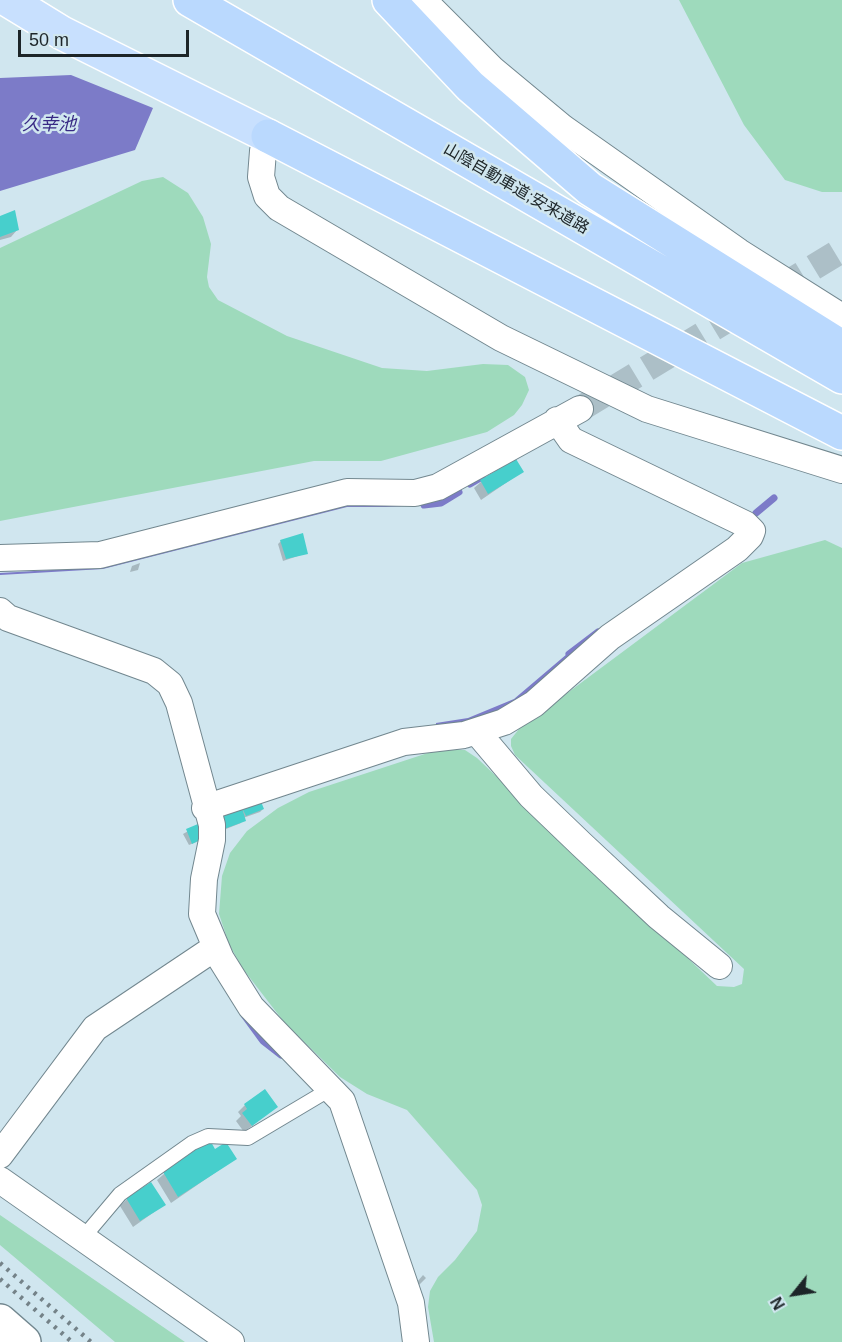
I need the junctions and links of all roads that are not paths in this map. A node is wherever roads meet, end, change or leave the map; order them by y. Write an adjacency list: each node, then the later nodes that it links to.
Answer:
1 (8, 0): 5 (highway)
2 (190, 0): 8 (highway, 山陰自動車道;安来道路)
3 (389, 0): 7 (highway)
4 (423, 0): 6 (street)
5 (268, 136): 11 (highway); 12 (street)
6 (842, 317)
7 (842, 347)
8 (842, 377)
9 (580, 409): 10 (street)
10 (557, 420): 13 (street); 15 (street)
11 (842, 433)
12 (842, 470)
13 (0, 558)
14 (0, 611): 16 (street)
15 (477, 732): 16 (street); 18 (street)
16 (206, 808): 17 (street)
17 (216, 947): 19 (street); 20 (street)
18 (719, 966)
19 (332, 1088): 22 (lane); 26 (street)
20 (0, 1155)
21 (0, 1180): 22 (street)
22 (82, 1239): 25 (street)
23 (0, 1321): 24 (street)
24 (24, 1342)
25 (231, 1342)
26 (416, 1342)

